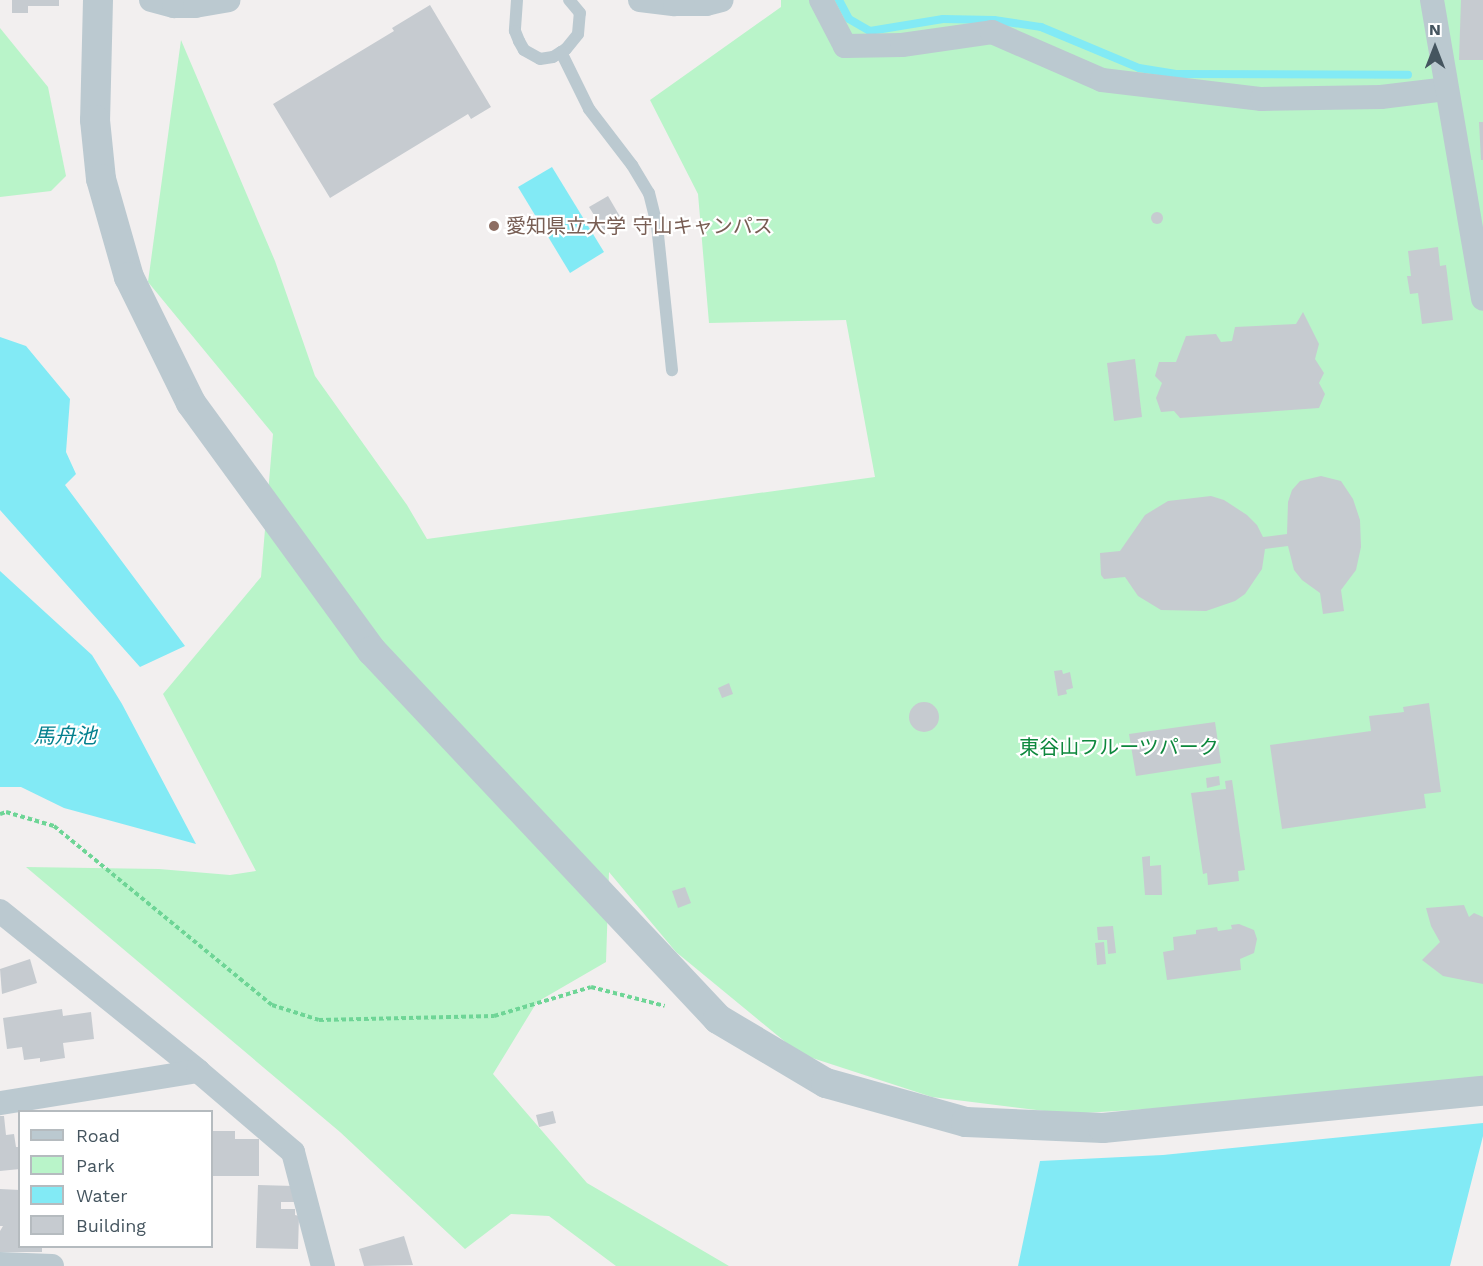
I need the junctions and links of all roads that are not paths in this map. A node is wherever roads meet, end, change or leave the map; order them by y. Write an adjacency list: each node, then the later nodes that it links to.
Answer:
1 (98, 0): 16 (street)
2 (151, 0): 3 (street)
3 (228, 0)
4 (517, 0): 10 (lane)
5 (569, 0): 10 (lane)
6 (640, 0): 7 (street)
7 (722, 0)
8 (822, 0): 11 (street)
9 (1432, 0): 11 (street)
10 (561, 52): 13 (lane)
11 (1446, 89): 12 (street)
12 (1483, 299)
13 (672, 370)
14 (0, 911): 15 (street)
15 (198, 1071): 17 (street); 20 (street)
16 (1483, 1091)
17 (0, 1103)
18 (0, 1264): 19 (street)
19 (52, 1266)
20 (323, 1266)

